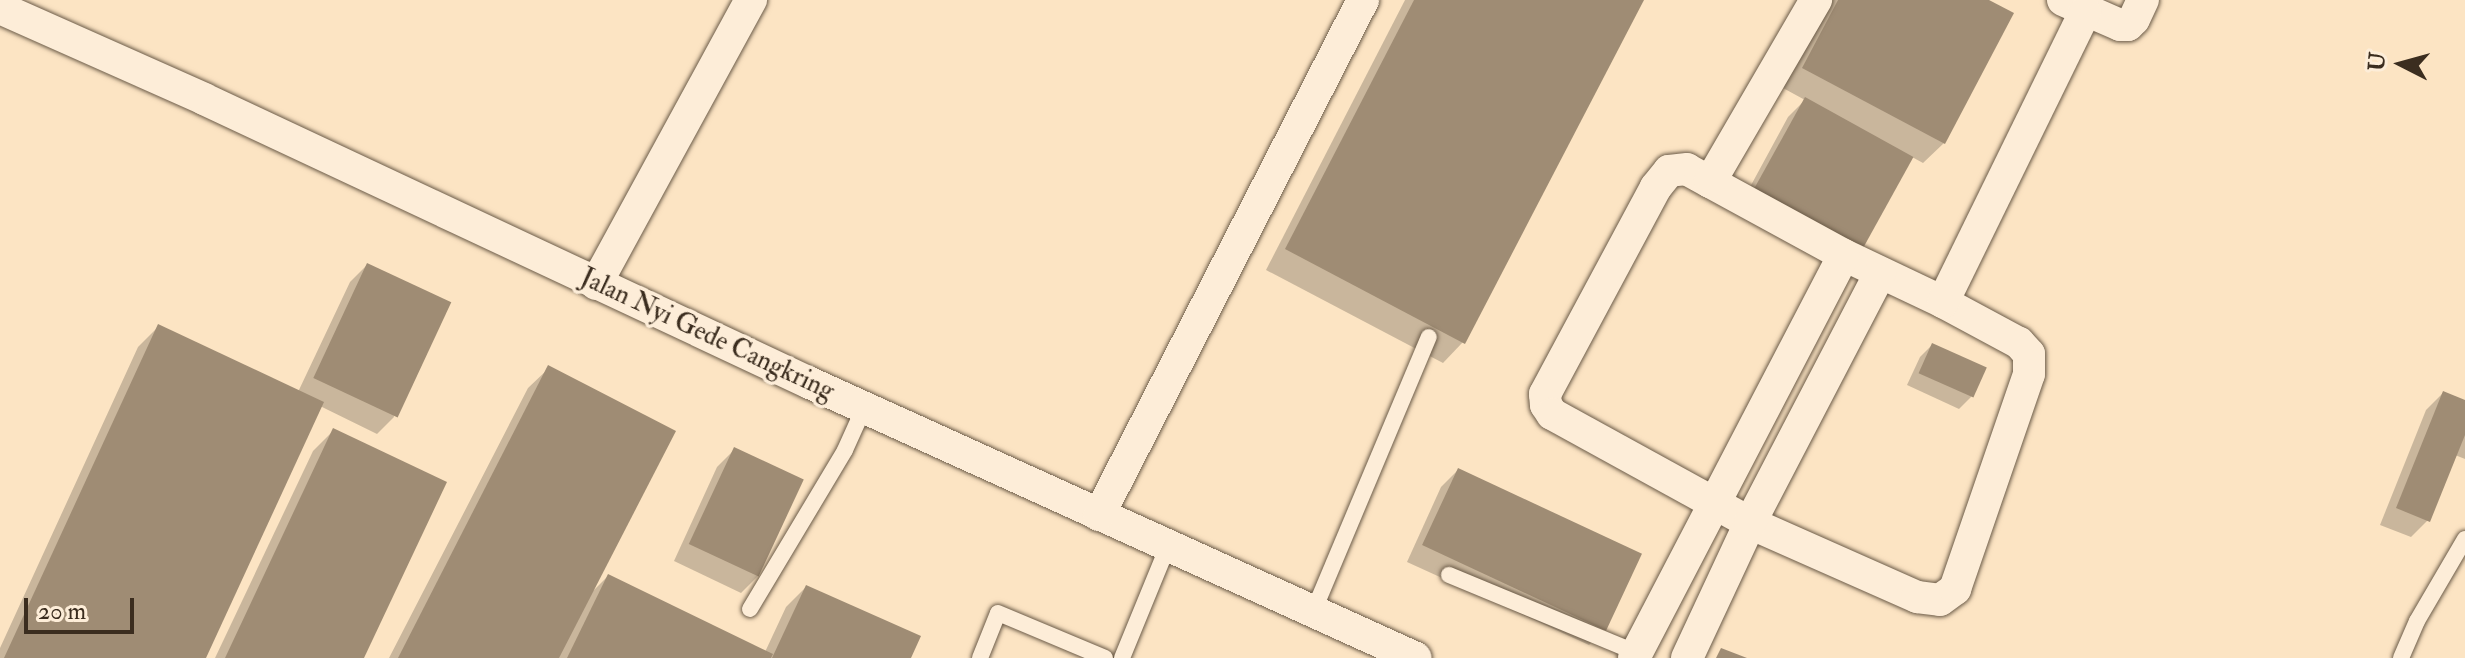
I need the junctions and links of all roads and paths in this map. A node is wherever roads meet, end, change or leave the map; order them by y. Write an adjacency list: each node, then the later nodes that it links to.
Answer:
1 (751, 0): 10 (street)
2 (1363, 0): 15 (street)
3 (1816, 0): 7 (street)
4 (2143, 0): 5 (street)
5 (2074, 6): 11 (street)
6 (0, 8): 10 (street, Jalan Nyi Gede Cangkring)
7 (1710, 182): 8 (street); 14 (street)
8 (1844, 255): 9 (street); 14 (street)
9 (1880, 273): 11 (street); 16 (street)
10 (596, 284): 13 (street, Jalan Nyi Gede Cangkring)
11 (1943, 302): 16 (street)
12 (1429, 337): 21 (lane)
13 (864, 408): 15 (street, Jalan Nyi Gede Cangkring); 20 (lane)
14 (1712, 503): 16 (street); 22 (street)
15 (1099, 515): 18 (street, Jalan Nyi Gede Cangkring)
16 (1750, 523): 23 (street)
17 (2465, 539): 30 (lane)
18 (1168, 546): 21 (street, Jalan Nyi Gede Cangkring); 28 (lane)
19 (1449, 575): 25 (lane)
20 (750, 609)
21 (1314, 610): 24 (street, Jalan Nyi Gede Cangkring)
22 (1657, 613): 23 (street); 25 (street)
23 (1693, 646)
24 (1380, 650): 29 (street, Jalan Nyi Gede Cangkring)
25 (1635, 656)
26 (980, 658): 27 (lane)
27 (1105, 658)
28 (1122, 658)
29 (1416, 658)
30 (2401, 658)

